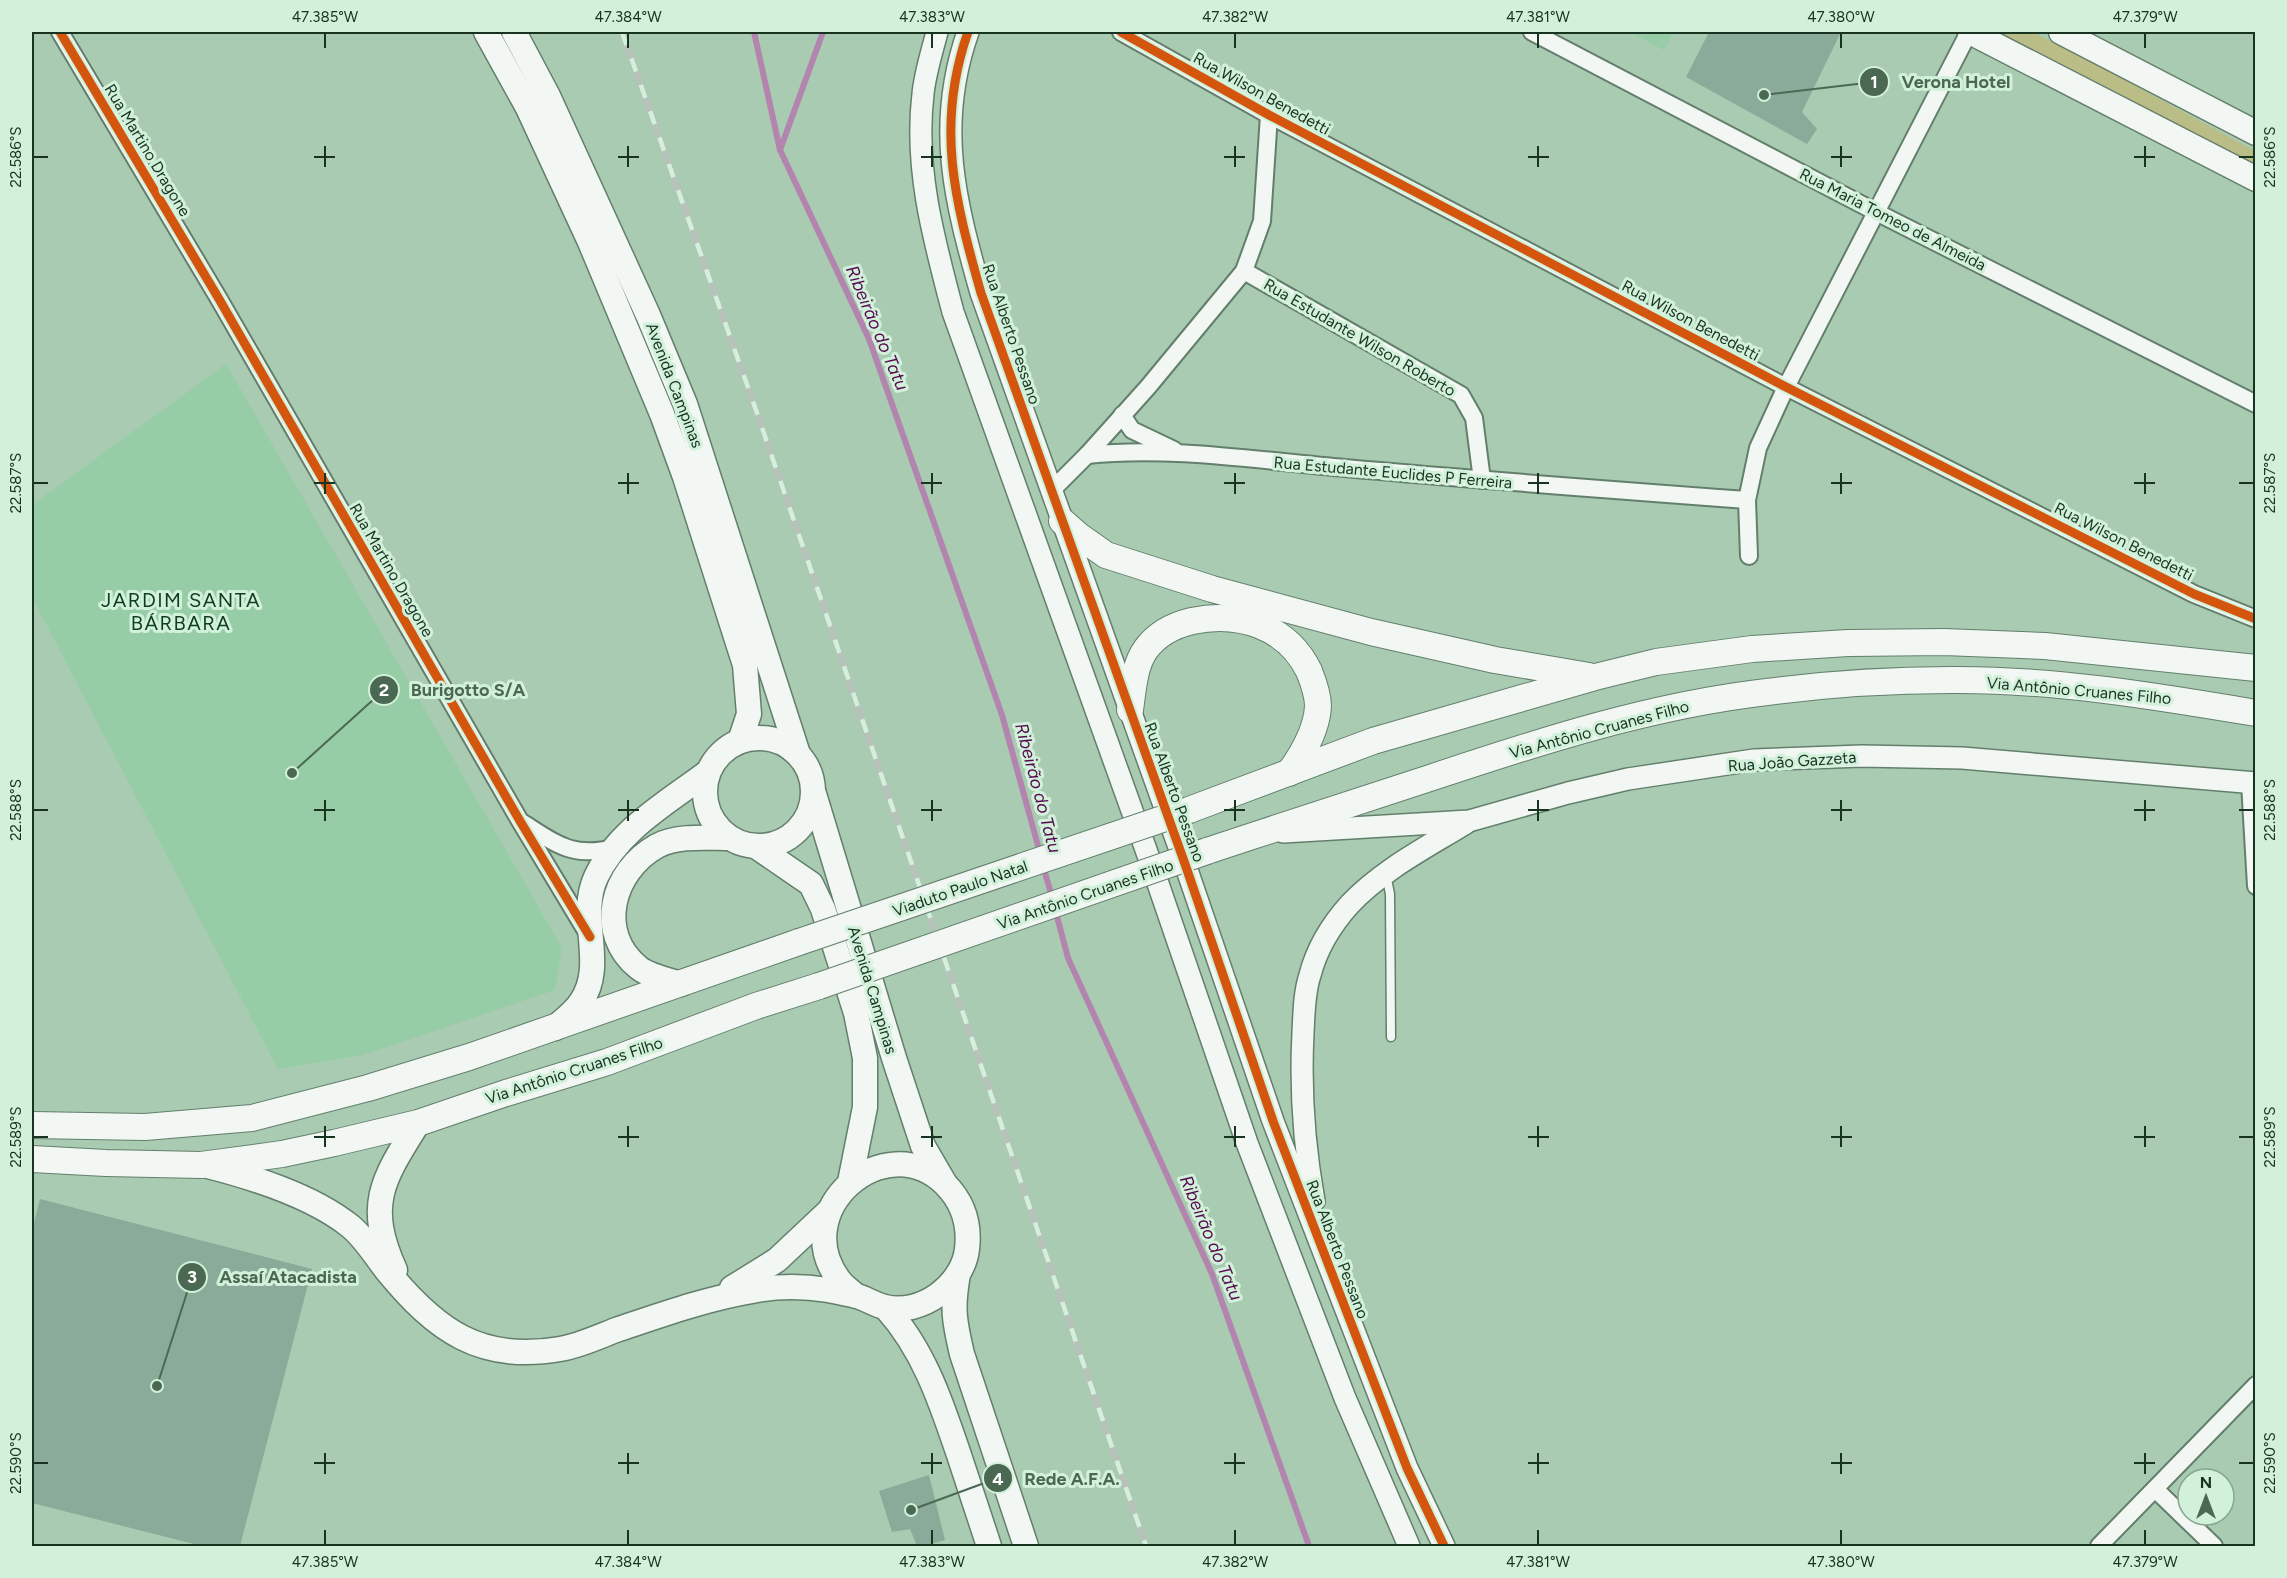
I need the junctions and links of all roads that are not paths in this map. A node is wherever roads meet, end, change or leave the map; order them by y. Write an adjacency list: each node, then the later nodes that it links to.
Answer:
1 (60, 32): 37 (street, Rua Martino Dragone)
2 (486, 32): 20 (main road, Avenida Campinas)
3 (514, 32): 20 (main road, Avenida Campinas)
4 (937, 32): 66 (street)
5 (968, 32): 22 (street, Rua Alberto Pessano)
6 (1121, 32): 10 (street, Rua Wilson Benedetti)
7 (1532, 32): 13 (street, Rua Maria Tomeo de Almeida)
8 (1970, 32): 12 (main road); 13 (street)
9 (2061, 32): 11 (main road)
10 (1269, 115): 14 (street); 15 (street, Rua Wilson Benedetti)
11 (2256, 133)
12 (2256, 179)
13 (1876, 212): 15 (street); 16 (street, Rua Maria Tomeo de Almeida)
14 (1244, 271): 17 (street); 21 (street, Rua Estudante Wilson Roberto)
15 (1786, 387): 23 (street); 26 (street, Rua Wilson Benedetti)
16 (2256, 404)
17 (1122, 415): 18 (street, Rua Estudante Euclides P Ferreira); 19 (street)
18 (1183, 454): 19 (street, Rua Estudante Euclides P Ferreira); 21 (street, Rua Estudante Euclides P Ferreira)
19 (1087, 455): 22 (street)
20 (696, 472): 31 (main road, Avenida Campinas); 32 (main road, Avenida Campinas)
21 (1482, 480): 23 (street, Rua Estudante Euclides P Ferreira)
22 (1051, 491): 24 (street, Rua Alberto Pessano)
23 (1747, 500): 25 (street)
24 (1062, 521): 28 (main road); 29 (street, Rua Alberto Pessano)
25 (1749, 556)
26 (2256, 619)
27 (2256, 668): 28 (main road)
28 (1595, 677): 34 (main road)
29 (1130, 710): 34 (main road); 56 (street, Rua Alberto Pessano)
30 (2256, 713): 39 (main road, Via Antônio Cruanes Filho)
31 (740, 741): 32 (main road); 33 (main road)
32 (798, 754): 36 (main road)
33 (708, 772): 40 (main road); 42 (main road, Rua Martino Dragone)
34 (1289, 773): 46 (main road, Viaduto Paulo Natal, bridge)
35 (2253, 783): 38 (street, Rua João Gazzeta); 44 (street)
36 (814, 794): 41 (main road); 54 (main road, Avenida Campinas)
37 (520, 821): 42 (street, Rua Martino Dragone); 45 (street, Rua Martino Dragone)
38 (1469, 821): 39 (street, Rua João Gazzeta); 43 (street)
39 (1262, 833): 49 (main road, Via Antônio Cruanes Filho, bridge)
40 (729, 838): 41 (main road); 46 (main road)
41 (757, 847): 53 (main road, Avenida Campinas)
42 (615, 848): 45 (main road, Rua Martino Dragone)
43 (1386, 874): 48 (lane); 56 (street)
44 (2256, 886)
45 (590, 937): 47 (main road, Rua Martino Dragone)
46 (681, 984): 47 (main road)
47 (555, 1028): 50 (main road)
48 (1391, 1037)
49 (418, 1123): 52 (main road, Via Antônio Cruanes Filho); 58 (main road)
50 (32, 1125)
51 (32, 1159): 52 (main road, Via Antônio Cruanes Filho)
52 (201, 1165): 58 (main road)
53 (850, 1182): 54 (main road); 55 (main road)
54 (944, 1182): 57 (main road)
55 (828, 1212): 59 (main road); 60 (main road)
56 (1322, 1247): 67 (street, Rua Alberto Pessano)
57 (958, 1274): 61 (main road); 65 (main road)
58 (408, 1296): 60 (main road)
59 (856, 1296): 60 (main road); 61 (main road)
60 (713, 1298)
61 (886, 1308): 64 (main road)
62 (2256, 1385): 63 (street)
63 (2155, 1489): 68 (street); 69 (street)
64 (989, 1546)
65 (1026, 1546)
66 (1408, 1546)
67 (1444, 1546)
68 (2098, 1546)
69 (2214, 1546)

